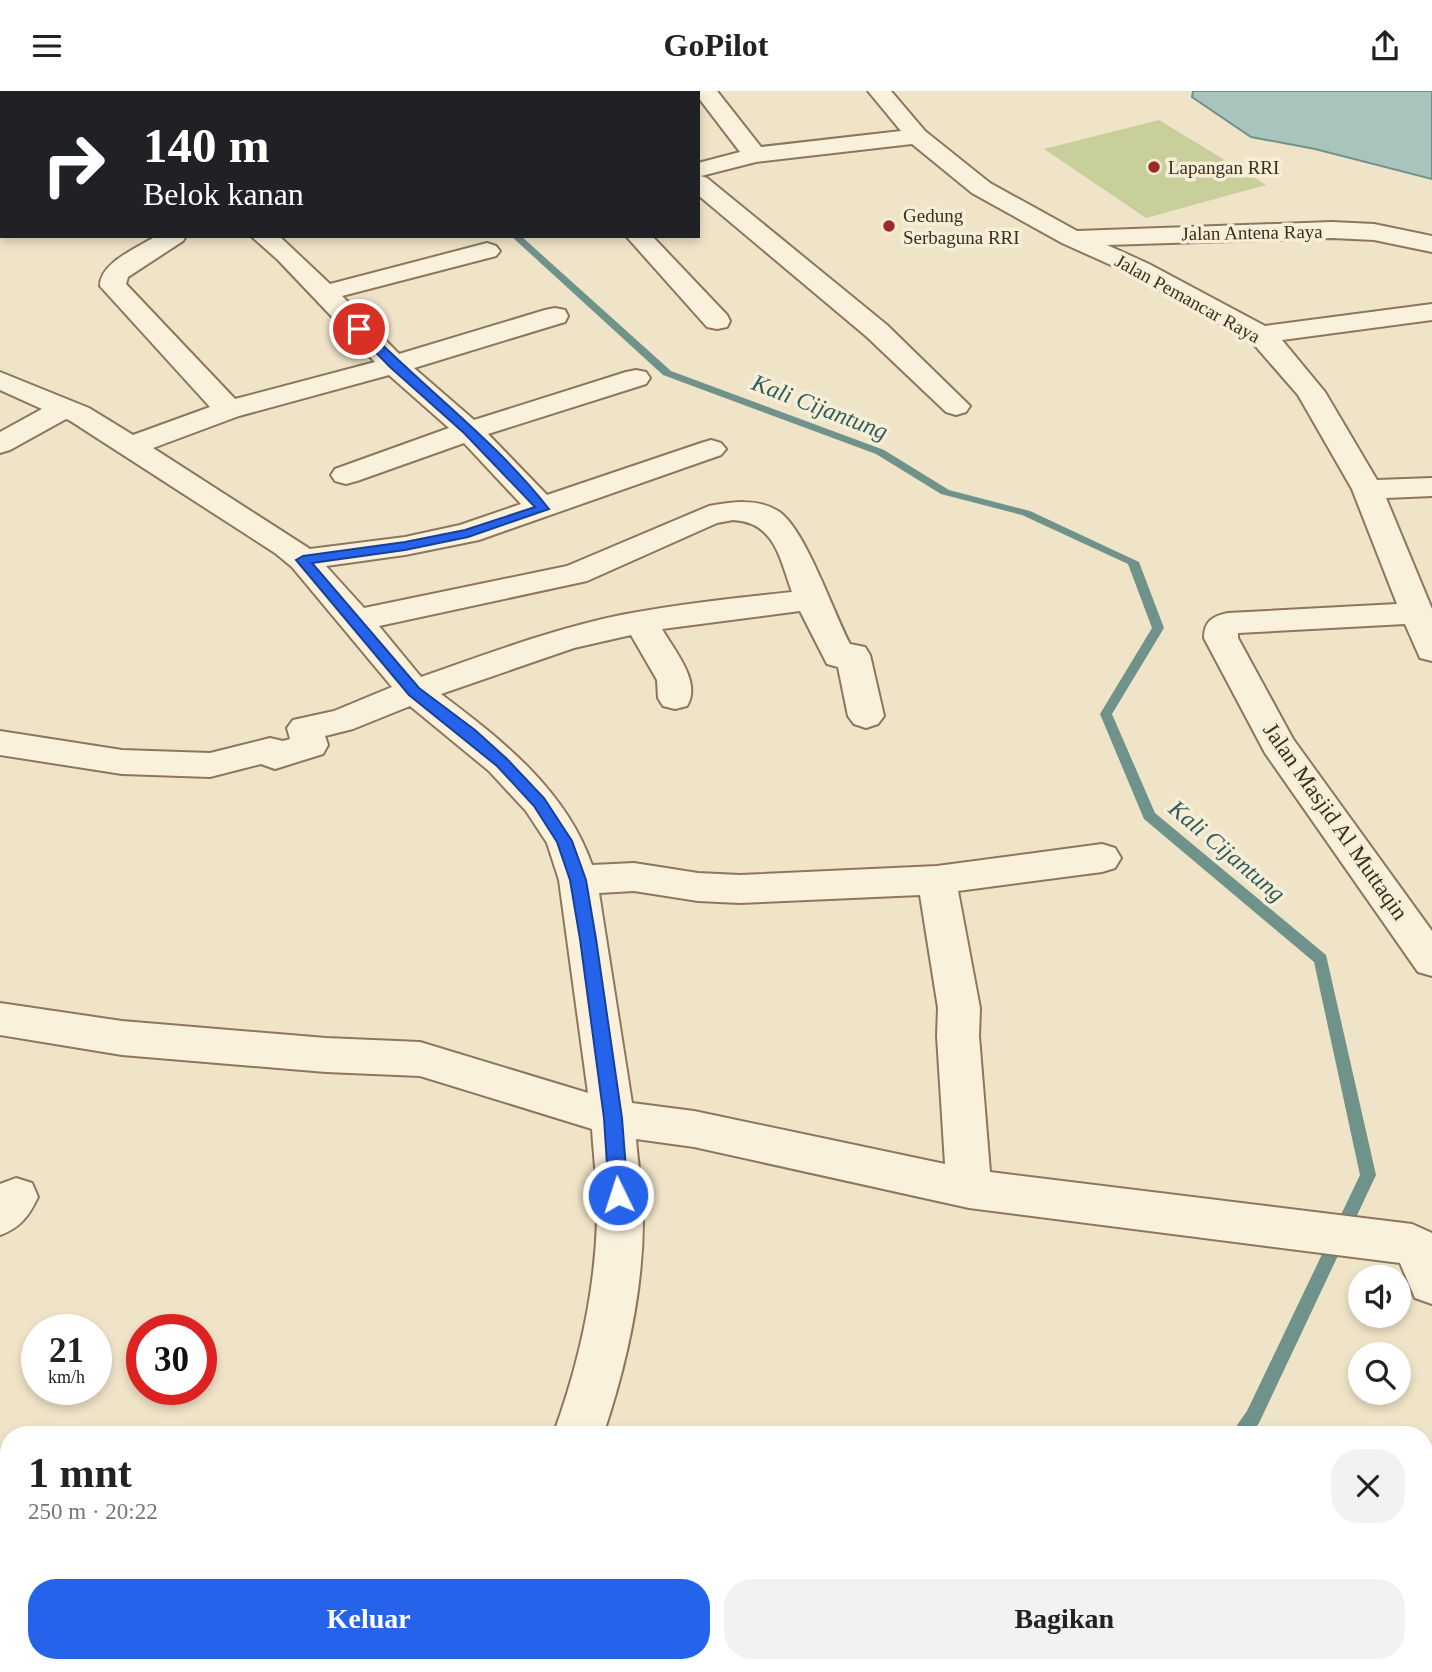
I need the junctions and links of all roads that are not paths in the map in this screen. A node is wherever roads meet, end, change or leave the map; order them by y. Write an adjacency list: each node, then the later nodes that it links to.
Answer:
1 (879, 91): 3 (street, Jalan Pemancar Raya)
2 (706, 101): 4 (street)
3 (917, 136): 4 (street); 10 (street, Jalan Pemancar Raya)
4 (755, 155): 5 (street)
5 (700, 169)
6 (700, 185): 23 (street)
7 (171, 238): 25 (street)
8 (272, 238): 13 (street)
9 (640, 238): 17 (street)
10 (1071, 238): 11 (street, Jalan Antena Raya); 18 (street, Jalan Pemancar Raya)
11 (1432, 244)
12 (487, 251): 13 (street)
13 (324, 293): 20 (street)
14 (1432, 312): 16 (street)
15 (555, 316): 20 (street)
16 (1399, 317): 18 (street); 19 (street)
17 (717, 321)
18 (1261, 335): 32 (street, Jalan Pemancar Raya)
19 (1432, 340)
20 (394, 365): 25 (street); 26 (street)
21 (636, 378): 26 (street)
22 (0, 380): 24 (street)
23 (956, 406)
24 (64, 408): 27 (street); 28 (street)
25 (229, 410): 28 (street)
26 (469, 431): 30 (street); 33 (street)
27 (0, 444)
28 (131, 446): 34 (street)
29 (711, 449): 33 (street)
30 (346, 475)
31 (1432, 487): 32 (street)
32 (1367, 489): 36 (street, Jalan Pemancar Raya)
33 (543, 509): 34 (street)
34 (303, 560): 37 (street)
35 (811, 600): 37 (street); 38 (street); 42 (street)
36 (1415, 613): 39 (street, Jalan Pemancar Raya); 47 (street, Jalan Masjid Al Muttaqin)
37 (356, 620): 40 (street)
38 (640, 622): 40 (street); 41 (street)
39 (1432, 650)
40 (414, 691): 43 (street); 45 (street)
41 (676, 698)
42 (866, 716)
43 (0, 743)
44 (1102, 858): 46 (street)
45 (578, 880): 46 (street); 49 (street)
46 (937, 880): 50 (street)
47 (1432, 961)
48 (0, 1019): 49 (street)
49 (613, 1118): 50 (street); 52 (street)
50 (969, 1189): 51 (street)
51 (1432, 1283)
52 (581, 1426)

